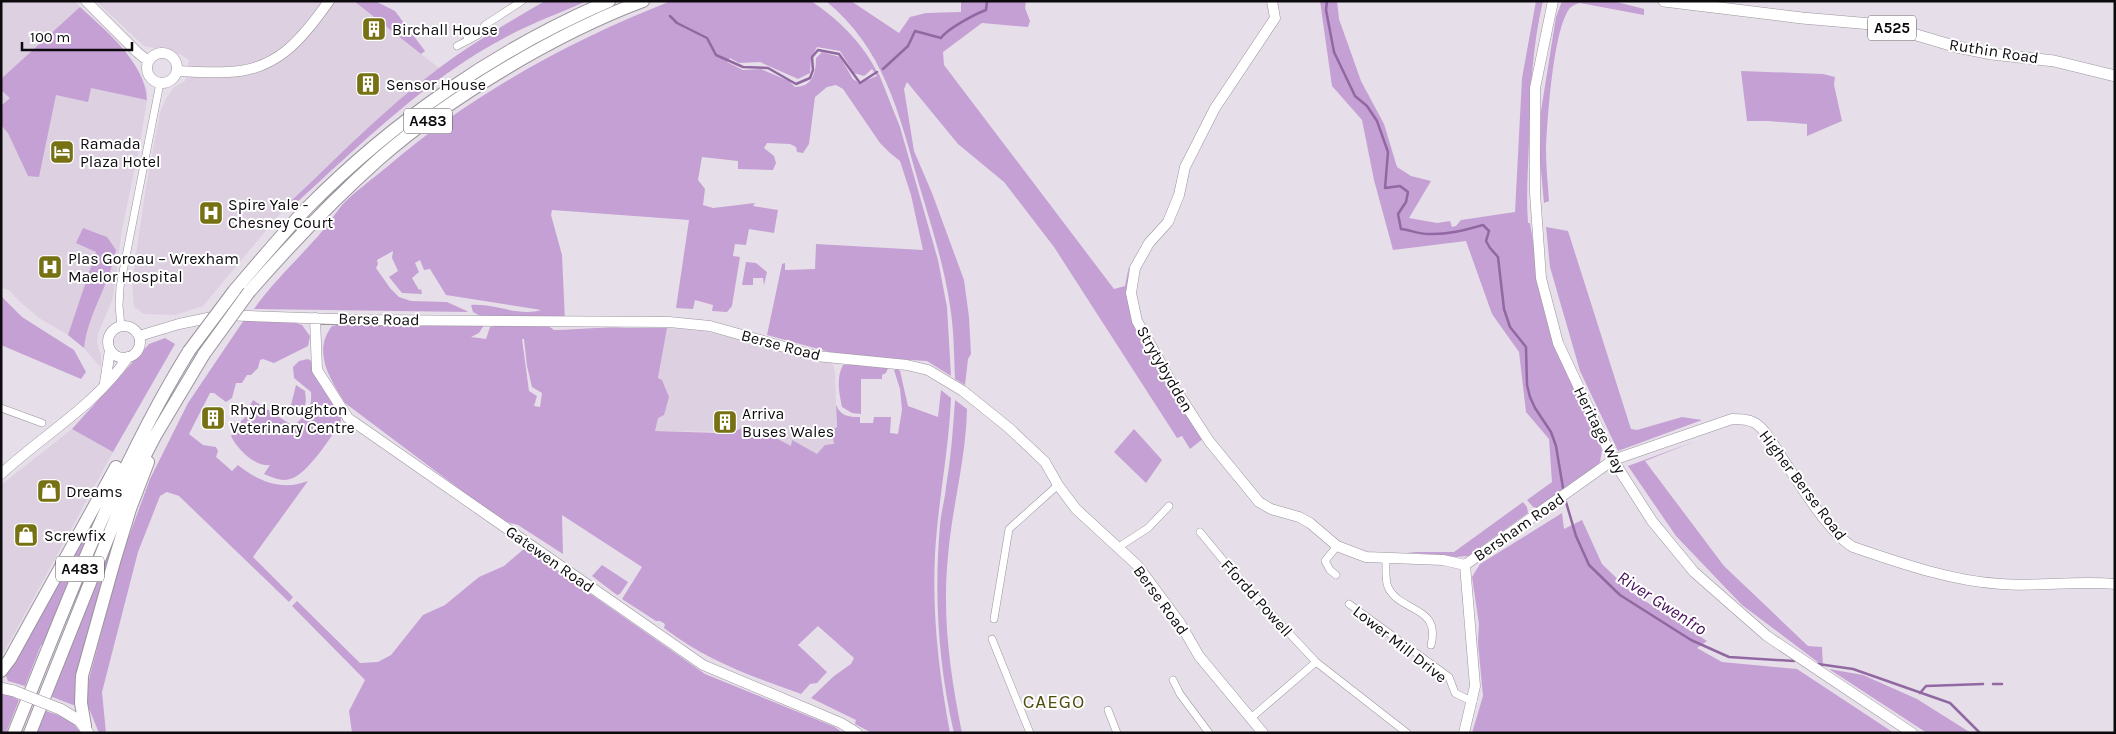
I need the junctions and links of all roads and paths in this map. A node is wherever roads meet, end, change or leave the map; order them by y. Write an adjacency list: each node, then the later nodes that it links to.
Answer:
1 (86, 1): 12 (street)
2 (329, 1): 13 (street)
3 (609, 1): 23 (highway, A483, bridge)
4 (643, 1): 25 (highway, A483, bridge)
5 (1272, 1): 31 (street, Strytybydden)
6 (1553, 1): 26 (street, Heritage Way)
7 (1664, 1): 14 (main road, Ruthin Road / A525)
8 (519, 2): 10 (street)
9 (464, 31): 10 (street)
10 (469, 40): 11 (street)
11 (457, 46)
12 (148, 61): 13 (street); 15 (street)
13 (177, 72): 15 (street)
14 (2115, 76)
15 (160, 83): 17 (street)
16 (315, 318): 18 (street, Berse Road); 28 (street, Berse Road); 51 (street, Gatewen Road)
17 (121, 326): 18 (street); 19 (street)
18 (139, 336): 20 (street)
19 (110, 350): 20 (street); 21 (street)
20 (128, 357): 21 (street)
21 (104, 384): 27 (street)
22 (1, 408): 24 (street)
23 (155, 409): 42 (highway, A483); 49 (highway, A483)
24 (42, 422)
25 (155, 436): 48 (highway, A483); 50 (highway, A483)
26 (1613, 460): 34 (street, Bersham Road); 36 (street, Higher Berse Road); 58 (street, Heritage Way)
27 (1, 474)
28 (1058, 485): 32 (street, Berse Road); 38 (street)
29 (1169, 506): 32 (street)
30 (1200, 532): 41 (street, Ffordd Powell)
31 (1337, 546): 33 (street, Strytybydden); 35 (street)
32 (1118, 548): 47 (street, Berse Road)
33 (1386, 559): 34 (street, Strytybydden); 40 (street)
34 (1464, 565): 45 (street, Bersham Road)
35 (1336, 575)
36 (2115, 584)
37 (1349, 604): 45 (street, Lower Mill Drive)
38 (994, 619)
39 (992, 639): 52 (street)
40 (1431, 645)
41 (1316, 662): 47 (street); 56 (street, Ffordd Powell)
42 (1, 671)
43 (1173, 680): 54 (street)
44 (1, 688): 48 (main road, bridge)
45 (1473, 702): 57 (street, Bersham Road)
46 (1108, 710): 53 (street)
47 (1251, 718): 55 (street, Berse Road)
48 (86, 730)
49 (14, 733)
50 (30, 733)
51 (857, 733)
52 (1030, 733)
53 (1117, 733)
54 (1209, 733)
55 (1263, 733)
56 (1407, 733)
57 (1464, 733)
58 (1912, 733)

